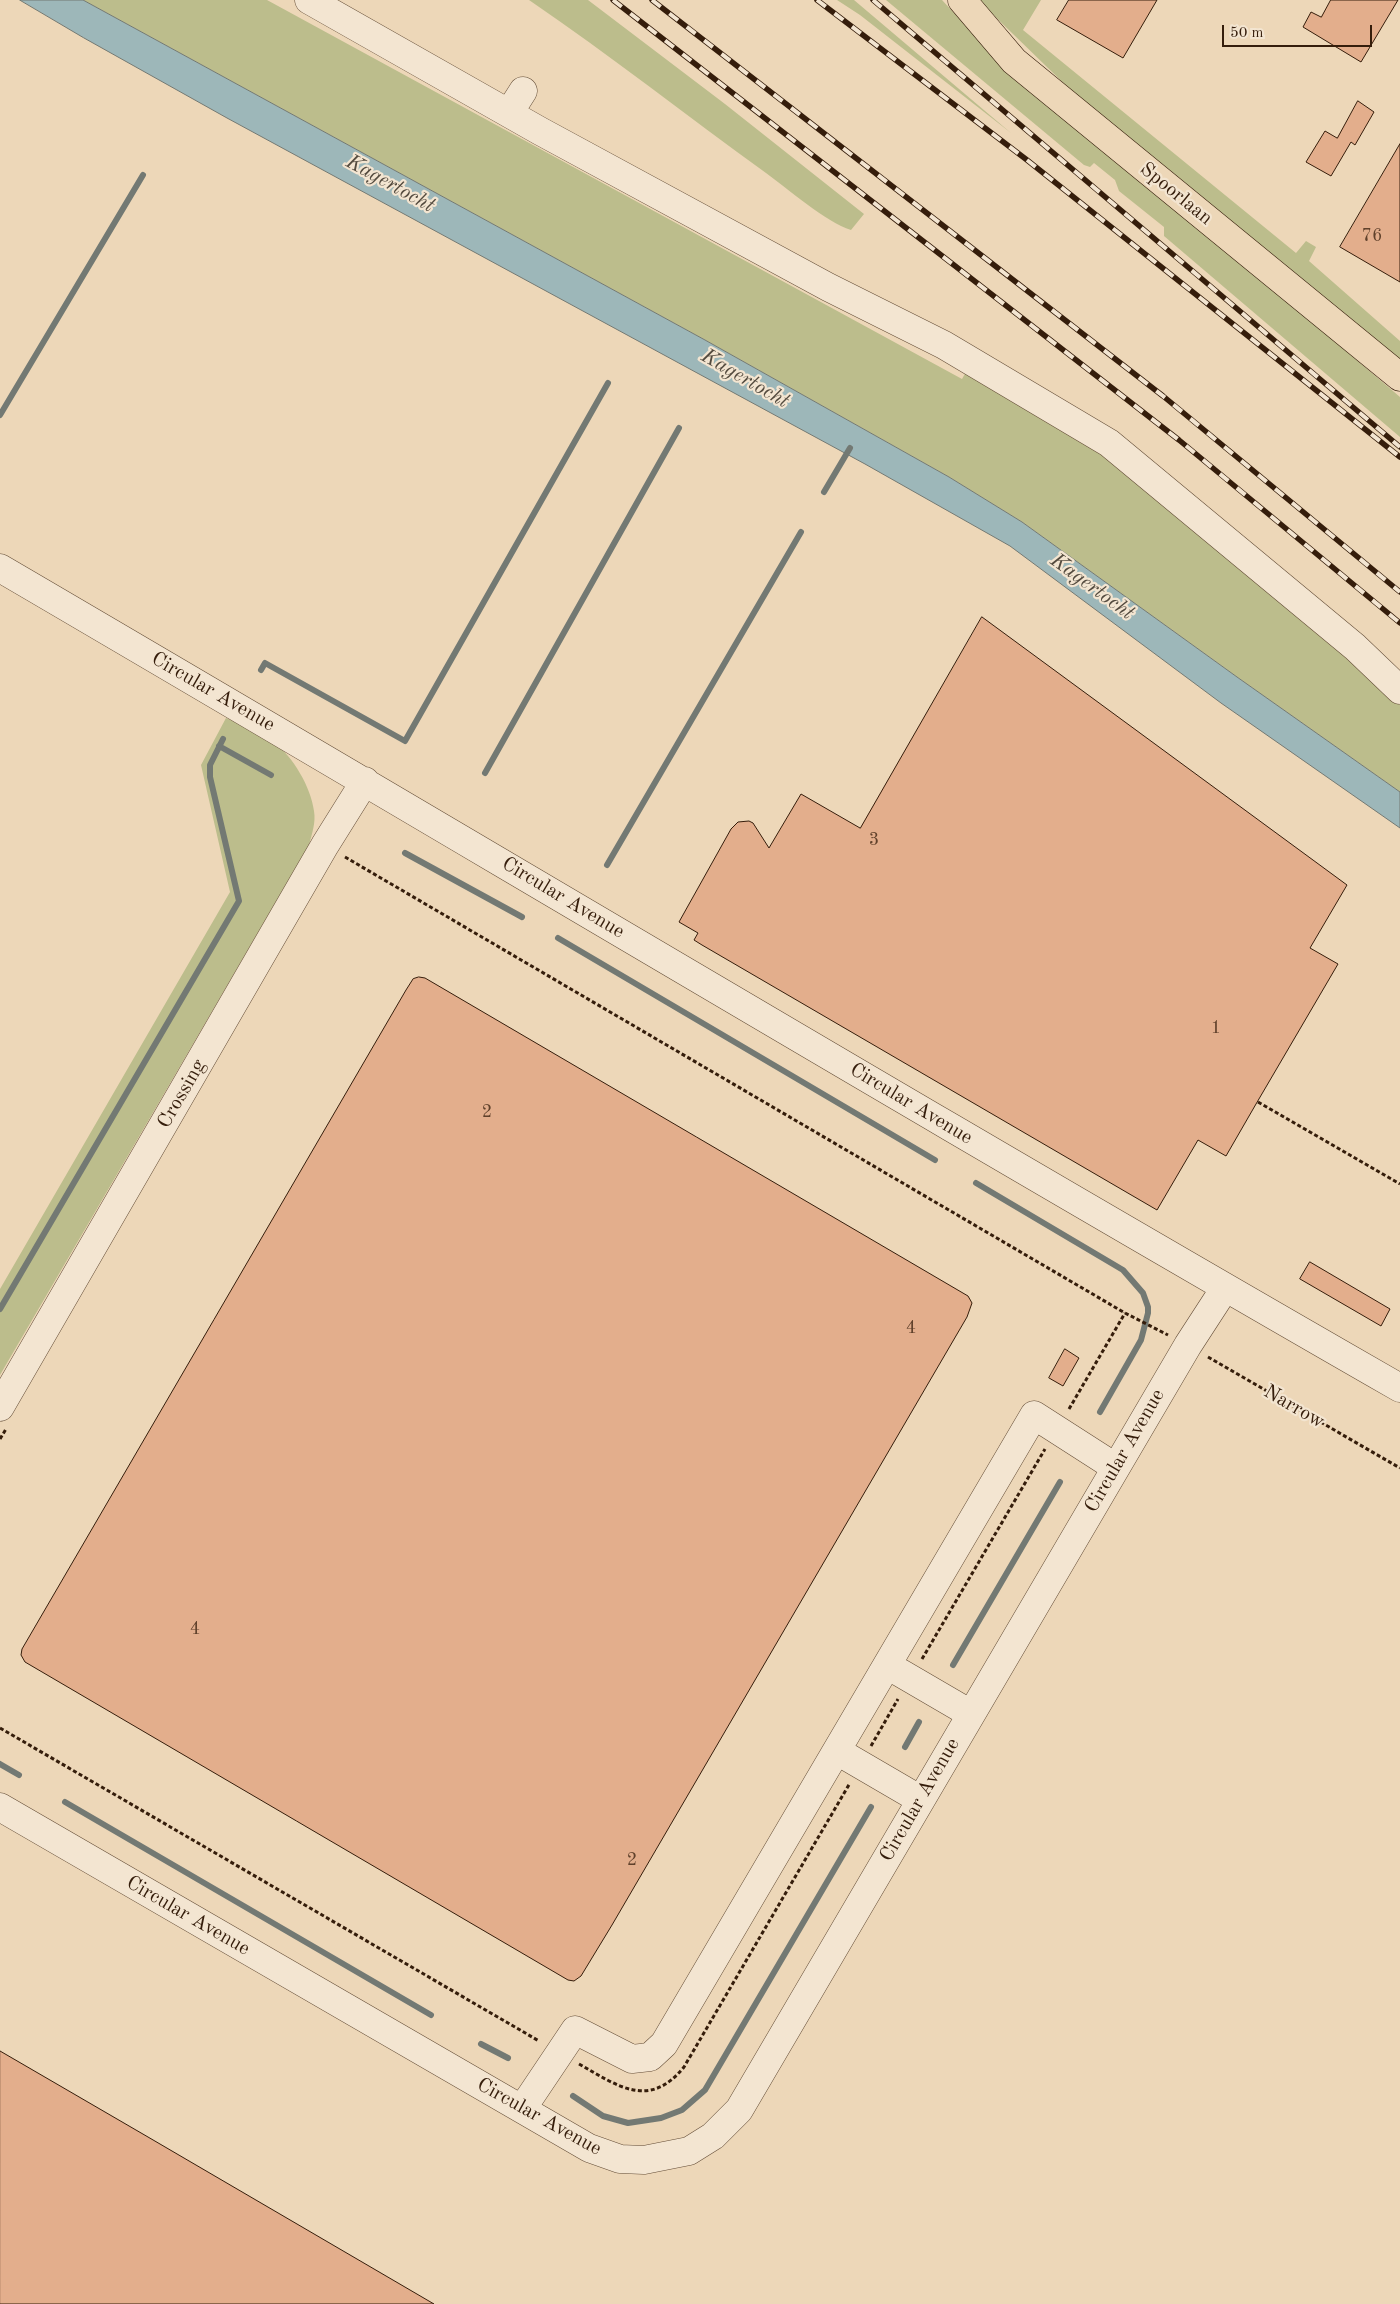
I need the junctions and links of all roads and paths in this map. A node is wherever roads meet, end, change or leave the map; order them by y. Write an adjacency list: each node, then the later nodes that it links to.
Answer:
1 (309, 0): 4 (street)
2 (962, 0): 5 (main road, Spoorlaan)
3 (523, 91): 4 (street)
4 (509, 113): 7 (street)
5 (1400, 377)
6 (0, 568): 8 (street, Circular Avenue)
7 (1400, 690)
8 (366, 781): 9 (street, Crossing); 12 (street, Circular Avenue)
9 (325, 845): 13 (path); 16 (street, Crossing)
10 (1258, 1102): 11 (path)
11 (1400, 1184)
12 (1225, 1288): 14 (street, Circular Avenue); 15 (street)
13 (1125, 1313): 14 (path, Narrow); 17 (path)
14 (1178, 1340): 18 (street, Circular Avenue); 19 (path, Narrow)
15 (1400, 1388)
16 (0, 1407)
17 (1056, 1430): 18 (street); 20 (street); 21 (path)
18 (1115, 1467): 22 (street, Circular Avenue)
19 (1400, 1468)
20 (887, 1665): 21 (street); 24 (street)
21 (910, 1679): 22 (street); 25 (path)
22 (971, 1714): 26 (street, Circular Avenue)
23 (0, 1728): 28 (path)
24 (836, 1751): 25 (street); 28 (street)
25 (861, 1764): 26 (street); 28 (path)
26 (921, 1800): 29 (street, Circular Avenue)
27 (0, 1807): 29 (street, Circular Avenue)
28 (560, 2052): 29 (street)
29 (522, 2109)

